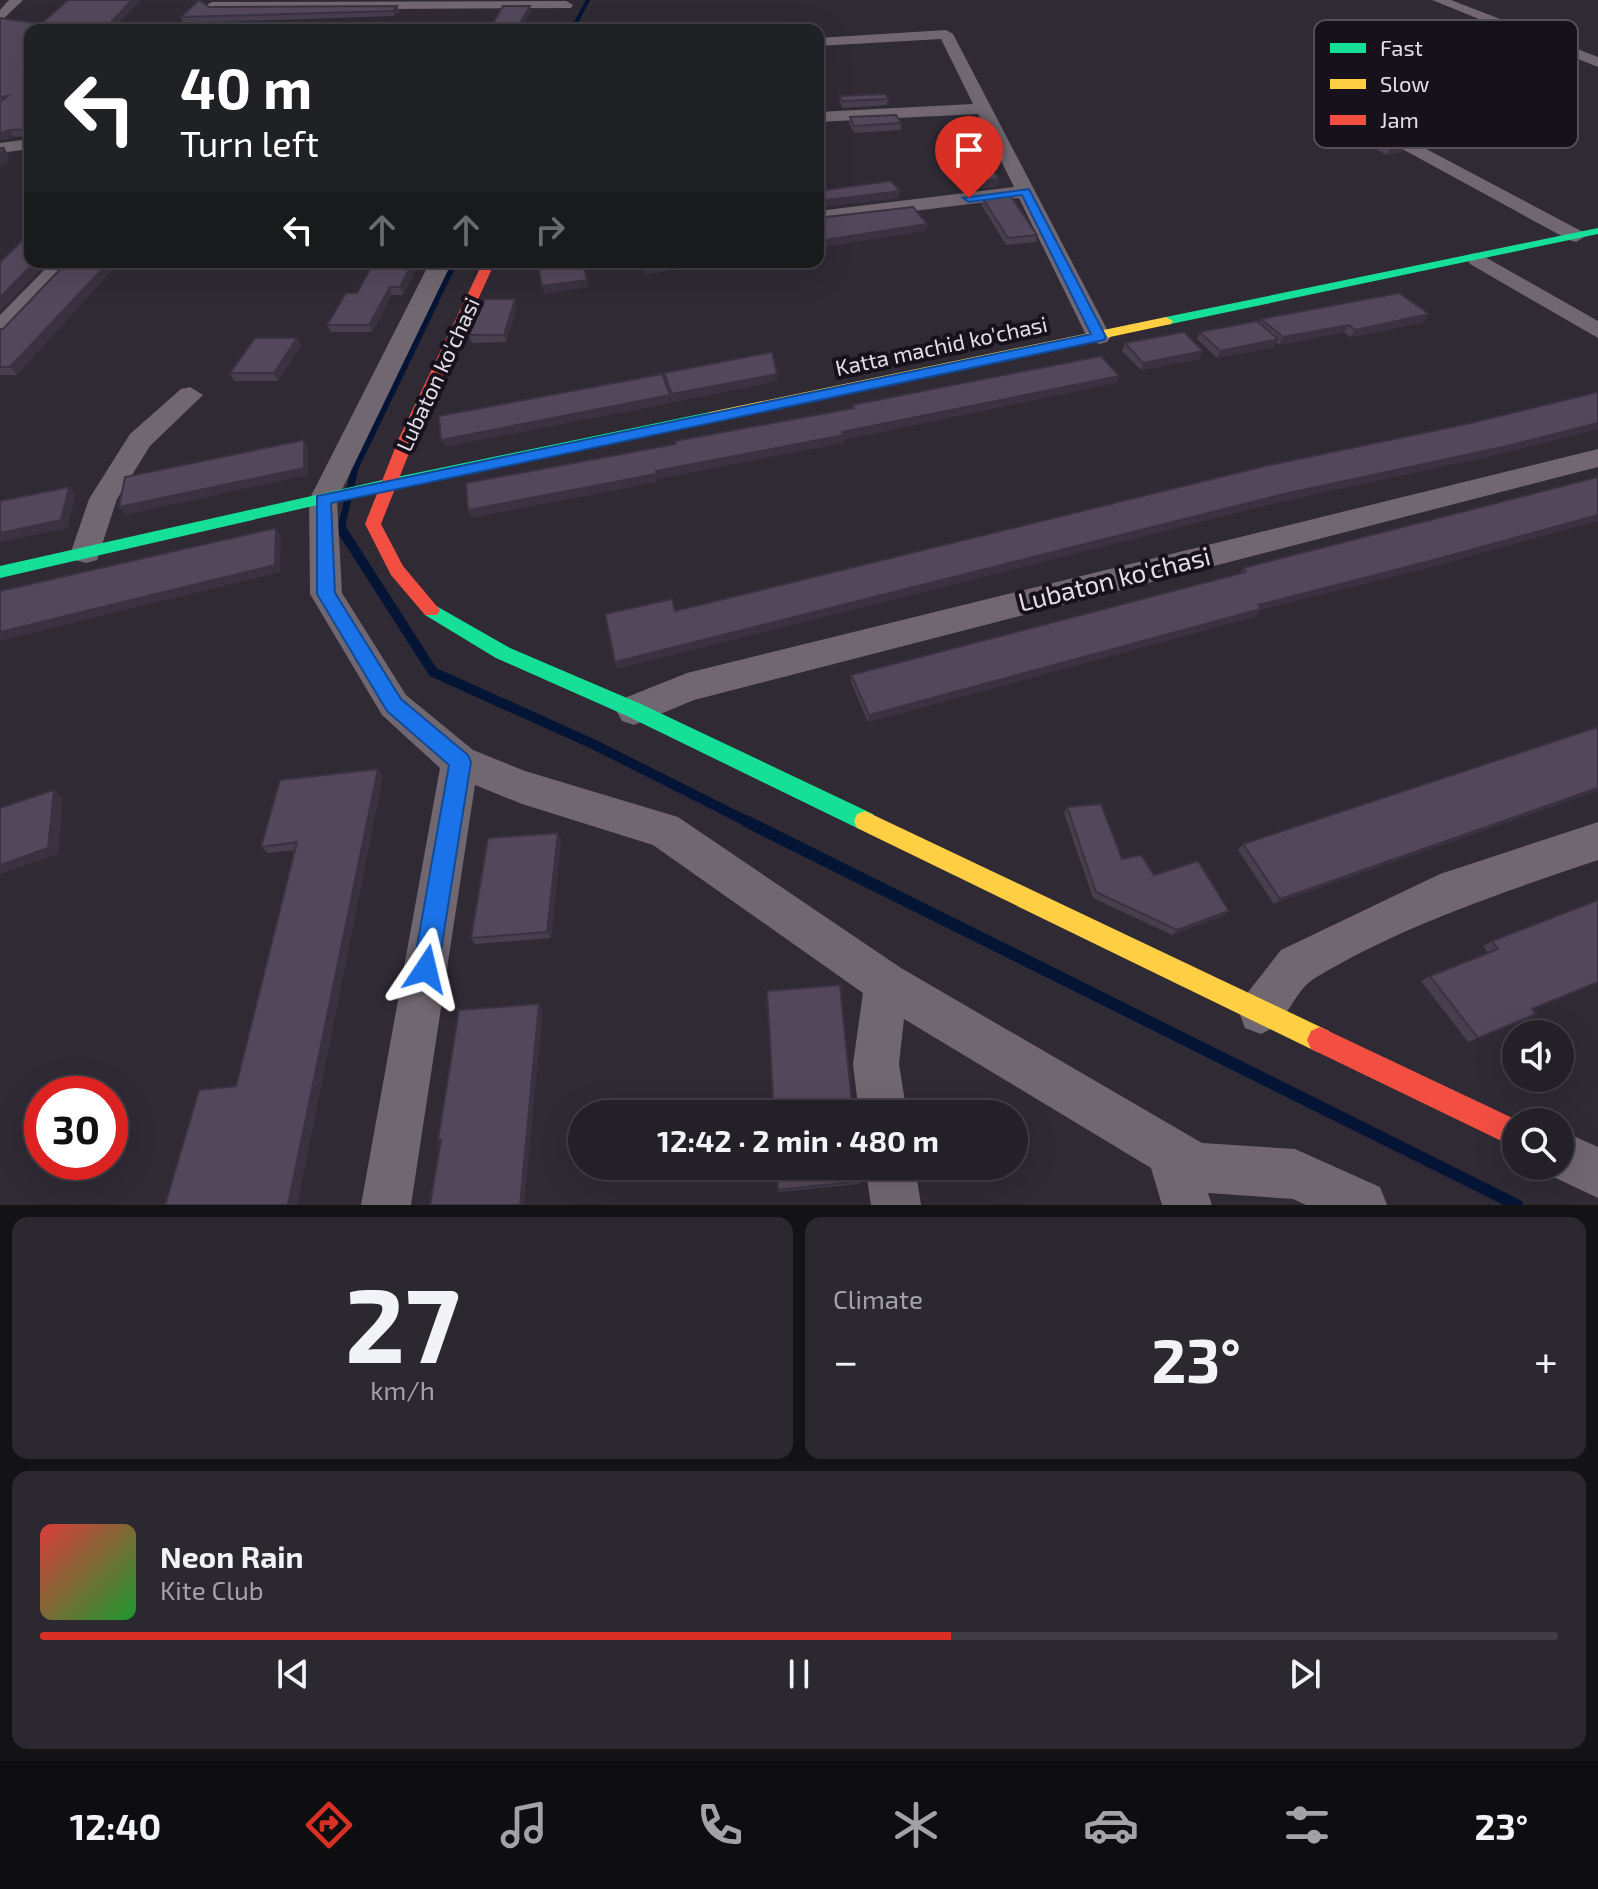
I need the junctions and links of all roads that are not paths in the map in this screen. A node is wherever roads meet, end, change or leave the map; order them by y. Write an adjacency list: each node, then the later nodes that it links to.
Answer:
1 (16, 0): 6 (street)
2 (1439, 0): 7 (street)
3 (374, 3): 4 (street); 5 (street)
4 (212, 6)
5 (565, 8)
6 (0, 18)
7 (1490, 20)
8 (824, 42): 11 (street)
9 (1578, 54): 10 (street)
10 (1598, 62)
11 (983, 109): 12 (street); 16 (street)
12 (824, 117)
13 (24, 145): 14 (street)
14 (0, 148)
15 (1414, 148): 19 (street)
16 (1025, 191): 17 (street); 26 (street)
17 (824, 216)
18 (1598, 231): 19 (street, Katta machid ko'chasi)
19 (1576, 236): 20 (street, Katta machid ko'chasi)
20 (1478, 259): 25 (street); 26 (street, Katta machid ko'chasi)
21 (58, 268): 24 (street)
22 (438, 268): 30 (street)
23 (491, 268): 29 (street, Lubaton ko'chasi)
24 (0, 329)
25 (1598, 331)
26 (1099, 337): 29 (street, Katta machid ko'chasi)
27 (190, 395): 31 (street)
28 (1598, 458): 33 (street, Lubaton ko'chasi)
29 (387, 484): 30 (street, Katta machid ko'chasi); 33 (street, Lubaton ko'chasi)
30 (323, 500): 31 (street, Katta machid ko'chasi); 34 (street)
31 (86, 552): 32 (street, Katta machid ko'chasi)
32 (0, 572)
33 (634, 710): 37 (street)
34 (460, 762): 36 (street); 44 (street)
35 (1598, 841): 37 (street)
36 (886, 983): 38 (street); 40 (street)
37 (1261, 1012): 39 (street)
38 (881, 1100)
39 (1502, 1127)
40 (1171, 1152): 46 (street); 47 (street)
41 (1574, 1162): 42 (street)
42 (1598, 1173)
43 (892, 1180): 45 (street)
44 (386, 1205)
45 (896, 1205)
46 (1187, 1205)
47 (1362, 1205)

